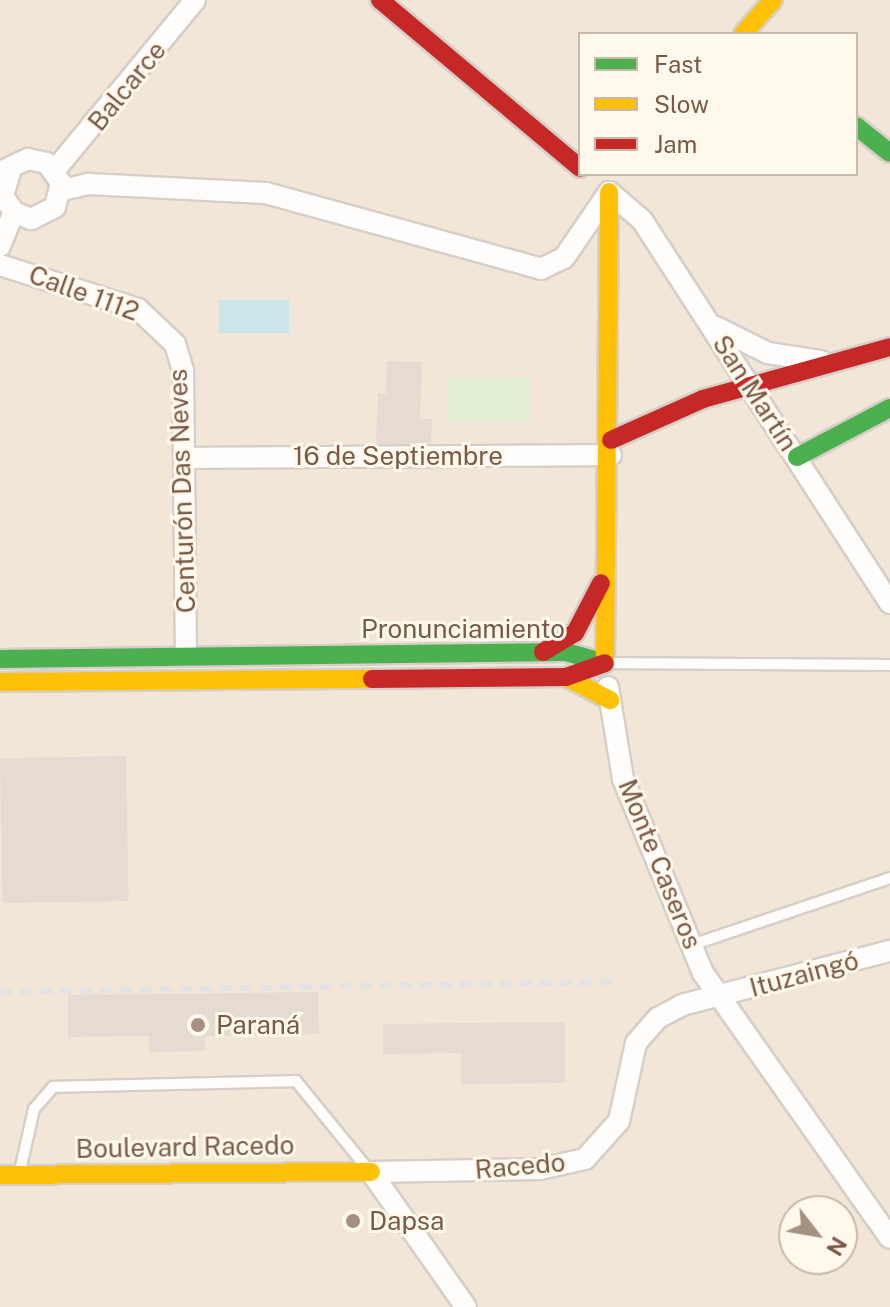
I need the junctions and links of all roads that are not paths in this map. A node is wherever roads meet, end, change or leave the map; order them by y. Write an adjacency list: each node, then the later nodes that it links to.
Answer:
1 (195, 0): 11 (street, Balcarce)
2 (380, 0): 7 (street)
3 (773, 0): 4 (street)
4 (745, 32)
5 (858, 128): 6 (street)
6 (890, 153)
7 (578, 166)
8 (5, 170): 11 (street); 13 (street)
9 (590, 176): 12 (street)
10 (623, 176): 12 (street)
11 (58, 180): 12 (street); 13 (street)
12 (609, 192): 16 (street, San Martín); 22 (street, Monte Caseros)
13 (14, 212): 14 (street)
14 (0, 246)
15 (0, 265): 17 (street, Calle 1112)
16 (707, 320): 19 (street); 20 (street, San Martín)
17 (165, 330): 24 (street, Centurón Das Neves)
18 (890, 347): 19 (street)
19 (833, 362): 20 (street)
20 (749, 384): 22 (street); 23 (street, San Martín)
21 (890, 408): 23 (street)
22 (611, 447): 24 (street, 16 de Septiembre); 25 (street, Monte Caseros)
23 (797, 457): 26 (street, San Martín)
24 (186, 458): 28 (street, Centurón Das Neves)
25 (606, 572): 27 (street); 30 (street, Monte Caseros)
26 (890, 603)
27 (542, 652): 28 (street, Pronunciamiento); 30 (street, Pronunciamiento)
28 (186, 656): 29 (street, Pronunciamiento)
29 (0, 659)
30 (605, 663): 31 (lane); 32 (street, Pronunciamiento); 34 (street, Monte Caseros)
31 (890, 665)
32 (566, 677): 33 (street, Pronunciamiento); 34 (street)
33 (0, 682)
34 (610, 700): 36 (street, Monte Caseros)
35 (890, 878): 36 (lane)
36 (692, 945): 38 (street, Monte Caseros)
37 (890, 951): 38 (street, Ituzaingó)
38 (717, 996): 39 (street, Racedo); 42 (street, Monte Caseros)
39 (371, 1172): 41 (street, Boulevard Racedo); 41 (lane); 43 (street)
40 (0, 1175): 41 (street, Boulevard Racedo)
41 (19, 1175)
42 (890, 1238)
43 (466, 1307)

